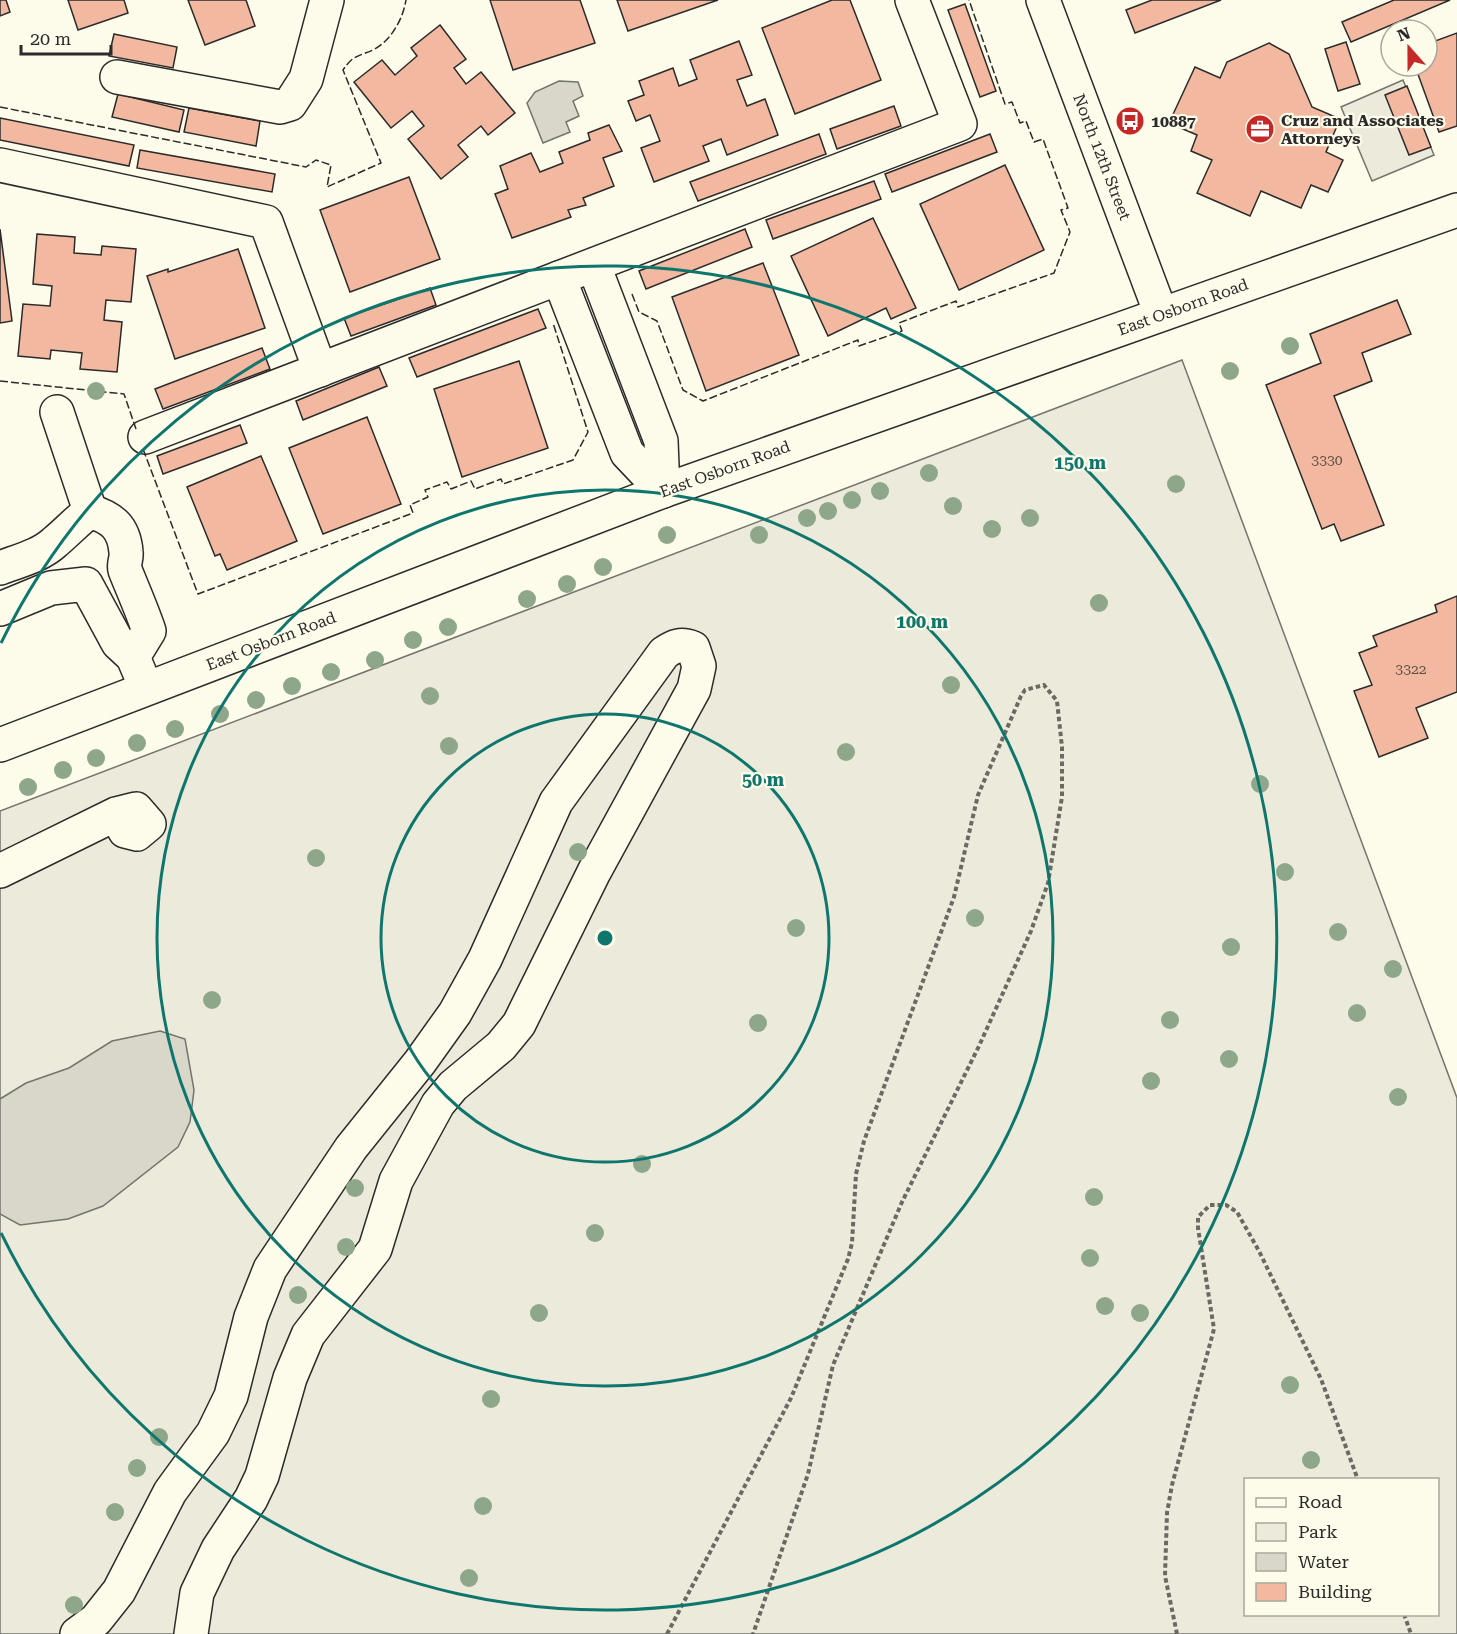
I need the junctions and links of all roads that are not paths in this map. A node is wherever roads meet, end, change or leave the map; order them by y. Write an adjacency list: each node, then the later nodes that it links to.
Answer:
1 (327, 0): 4 (street)
2 (912, 0): 7 (street)
3 (1043, 0): 9 (street, North 12th Street)
4 (117, 77)
5 (0, 165): 11 (street)
6 (1457, 210): 9 (street, East Osborn Road)
7 (594, 266): 8 (street); 10 (street)
8 (559, 278): 11 (street); 12 (street)
9 (1161, 314): 15 (street, East Osborn Road)
10 (628, 357): 12 (street); 15 (street)
11 (320, 370): 14 (street)
12 (594, 370): 15 (street)
13 (57, 412): 16 (street)
14 (145, 437)
15 (663, 491): 22 (street, East Osborn Road)
16 (90, 511): 17 (street); 21 (street)
17 (51, 545): 18 (street); 19 (street)
18 (0, 568)
19 (65, 586): 20 (street); 21 (street)
20 (0, 609)
21 (133, 657): 22 (street)
22 (146, 688): 23 (street, East Osborn Road)
23 (0, 745)
24 (116, 814): 25 (street)
25 (0, 871)
26 (77, 1634): 27 (street)
27 (191, 1634)

